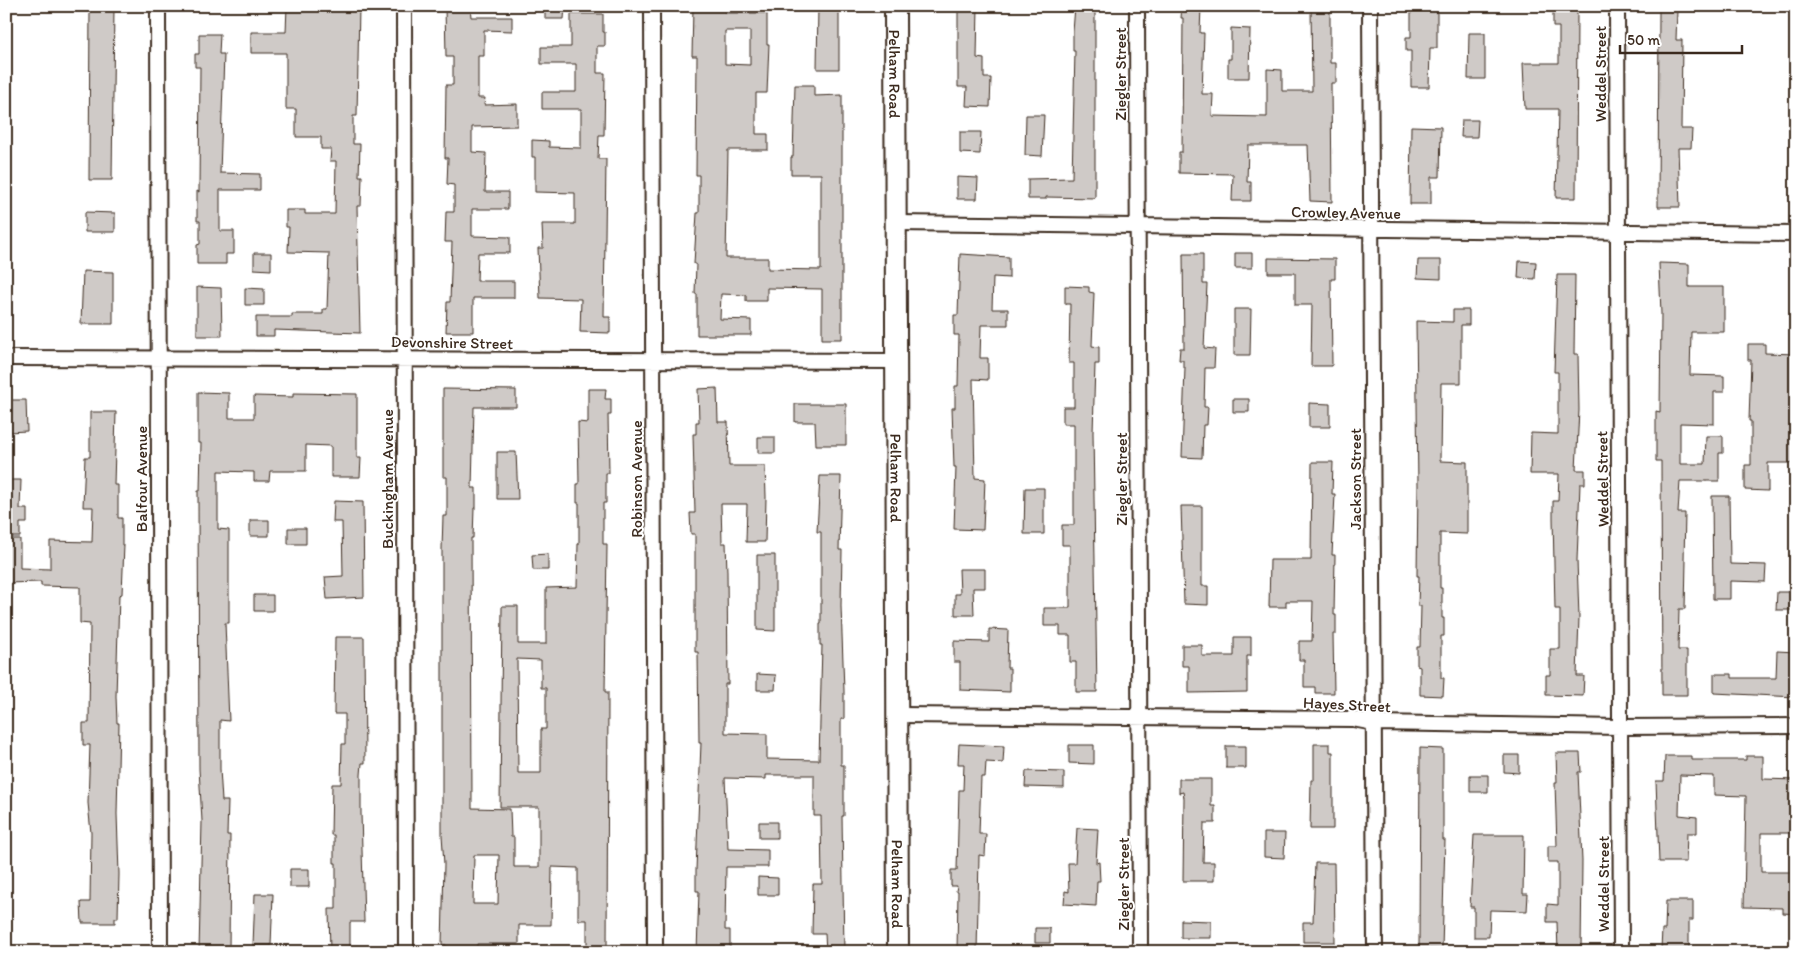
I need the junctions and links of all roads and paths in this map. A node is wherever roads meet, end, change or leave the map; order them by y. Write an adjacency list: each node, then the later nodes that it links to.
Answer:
1 (158, 6): 14 (street, Balfour Avenue)
2 (404, 6): 15 (street, Buckingham Avenue)
3 (652, 6): 17 (street, Robinson Avenue)
4 (895, 6): 8 (main road, Pelham Road)
5 (1137, 6): 9 (street, Ziegler Street)
6 (1370, 6): 10 (street, Jackson Street)
7 (1617, 6): 11 (street, Weddel Street)
8 (896, 223): 9 (street, Crowley Avenue); 16 (main road, Pelham Road)
9 (1138, 226): 10 (street, Crowley Avenue); 19 (street, Ziegler Street)
10 (1370, 229): 11 (street, Crowley Avenue); 20 (street, Jackson Street)
11 (1618, 231): 12 (street, Crowley Avenue); 22 (street, Weddel Street)
12 (1796, 234)
13 (6, 358): 14 (street, Devonshire Street)
14 (159, 359): 15 (street, Devonshire Street); 23 (street, Balfour Avenue)
15 (404, 359): 17 (street, Devonshire Street); 24 (street, Buckingham Avenue)
16 (896, 361): 17 (street, Devonshire Street); 18 (main road, Pelham Road)
17 (653, 362): 25 (street, Robinson Avenue)
18 (897, 715): 19 (street, Hayes Street); 26 (main road, Pelham Road)
19 (1140, 716): 20 (street, Hayes Street); 27 (street, Ziegler Street)
20 (1374, 723): 22 (street, Hayes Street); 28 (street, Jackson Street)
21 (1796, 726): 22 (street, Hayes Street)
22 (1619, 727): 29 (street, Weddel Street)
23 (160, 952)
24 (406, 952)
25 (655, 952)
26 (898, 952)
27 (1140, 952)
28 (1375, 952)
29 (1621, 952)

